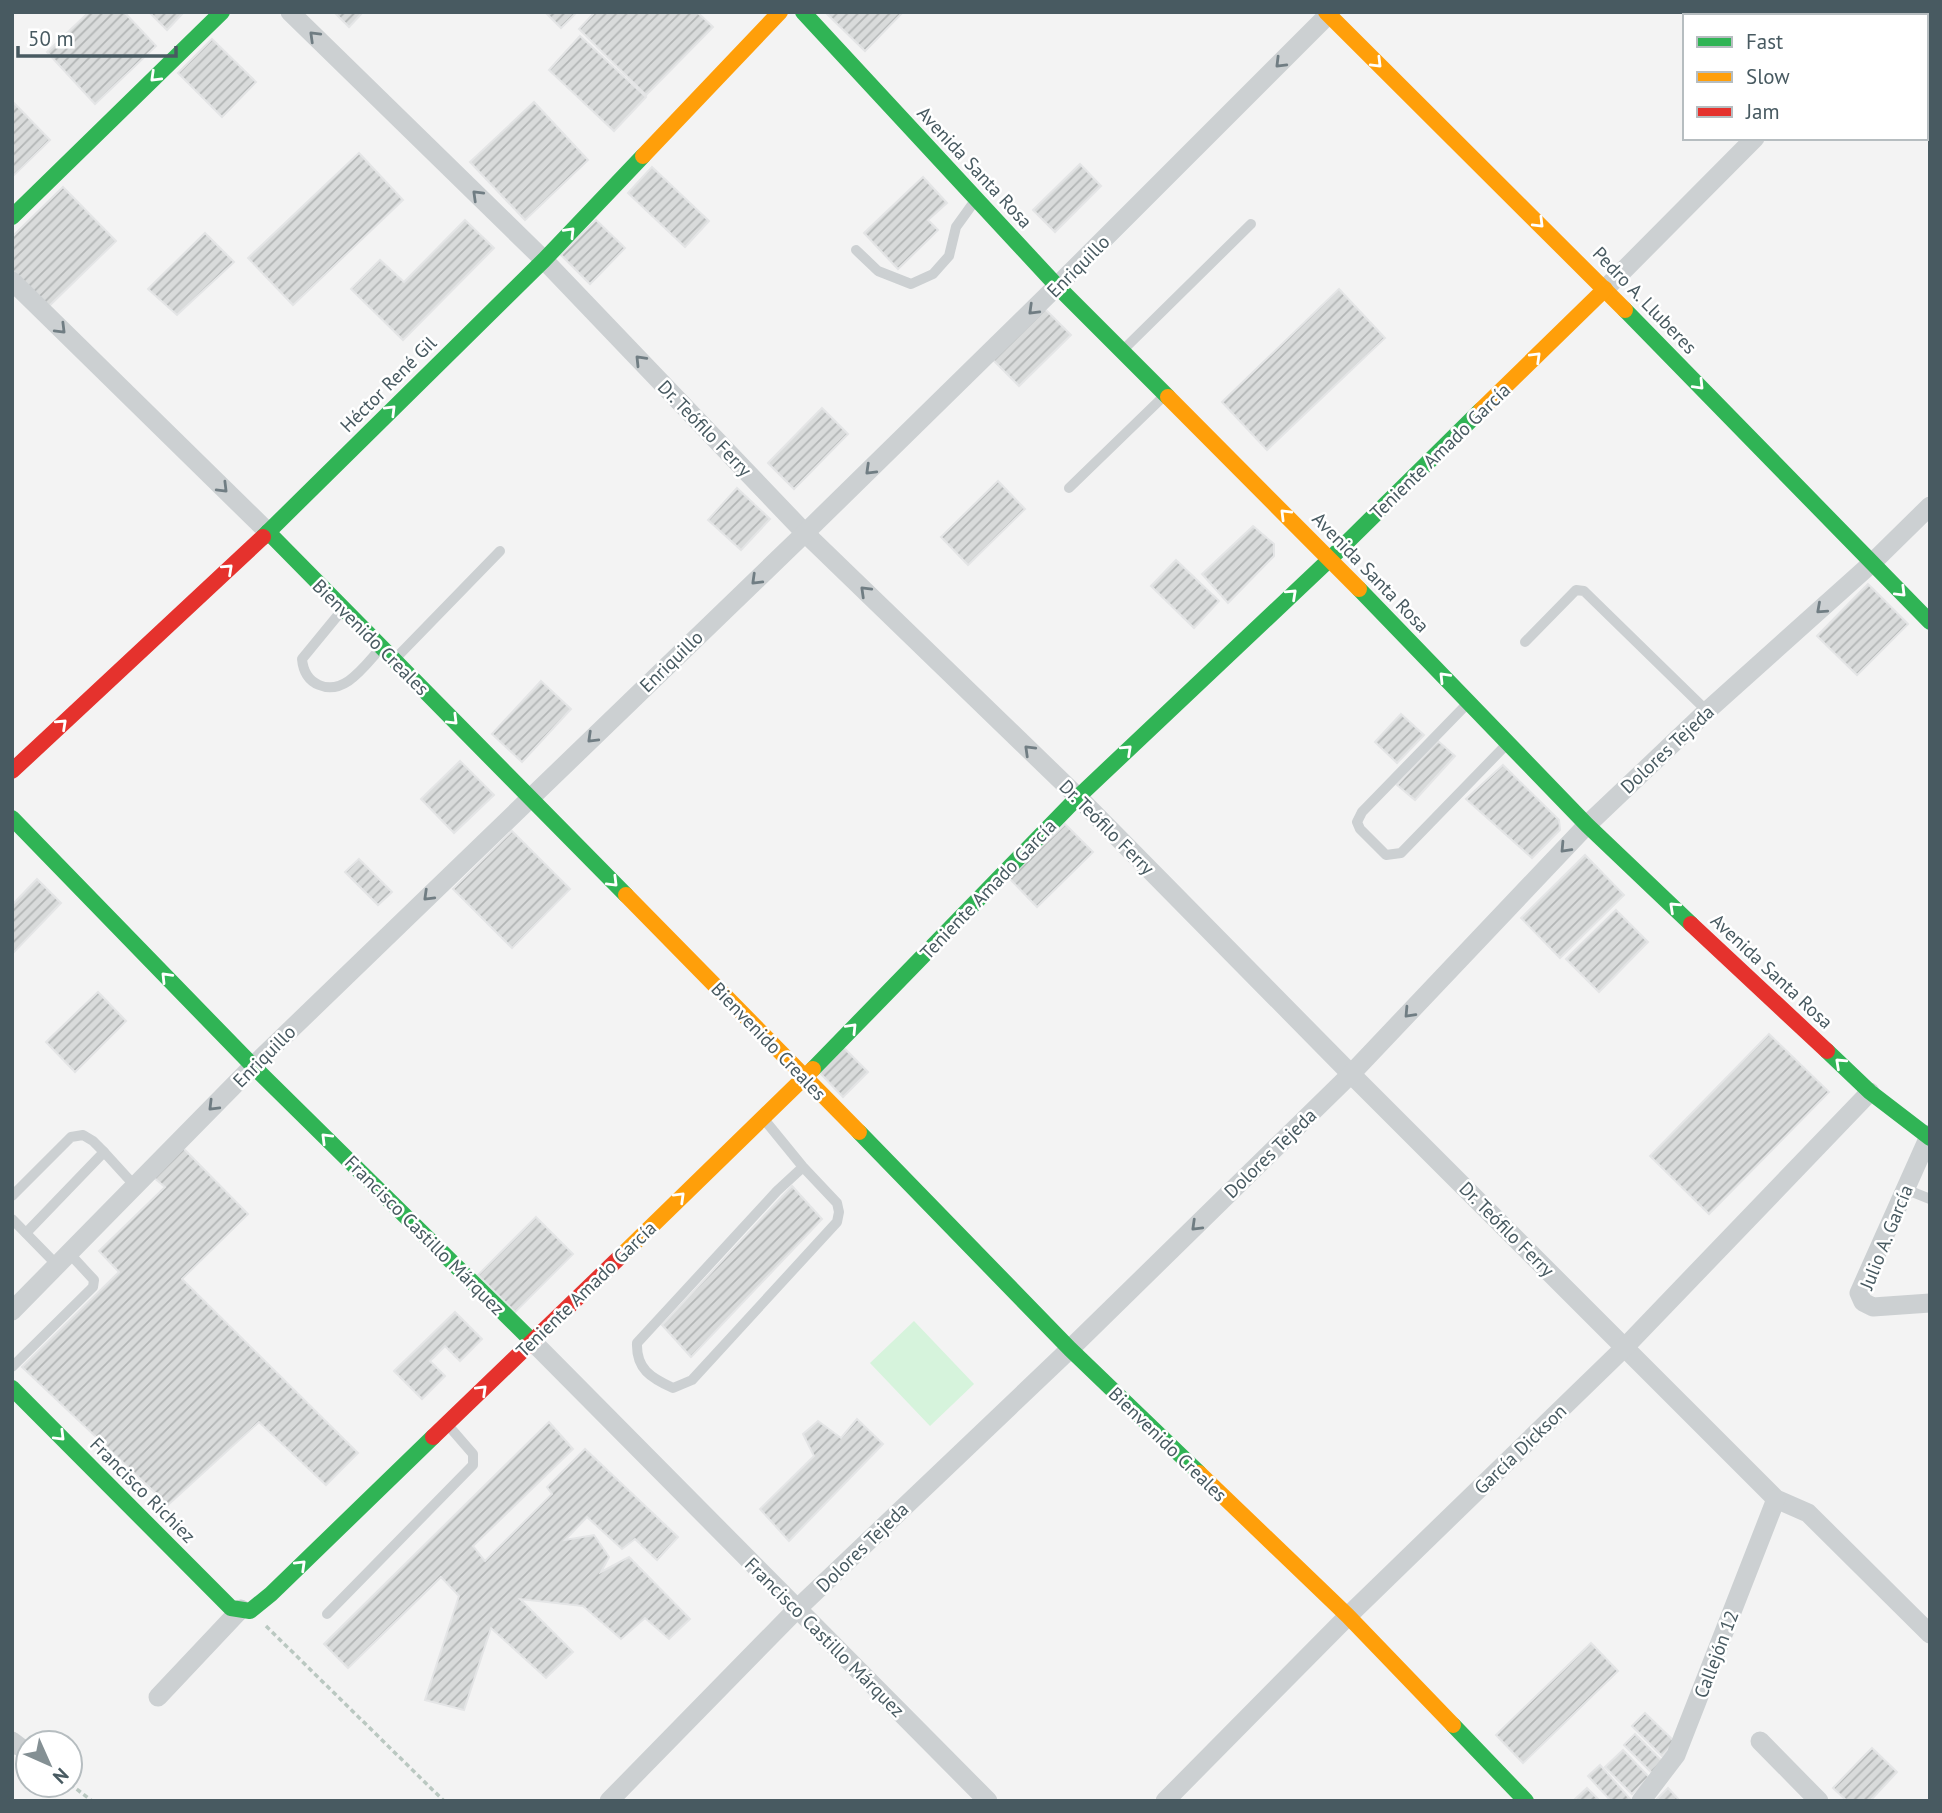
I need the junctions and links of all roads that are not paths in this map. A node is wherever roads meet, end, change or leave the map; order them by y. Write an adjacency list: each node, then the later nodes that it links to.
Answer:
1 (222, 12): 8 (main road, one-way to 8)
2 (290, 12): 11 (street, Dr. Teófilo Ferry, one-way to 2)
3 (780, 12): 11 (main road, Héctor René Gil, one-way to 3)
4 (803, 12): 7 (main road, Avenida Santa Rosa)
5 (1329, 13): 13 (street, Enriquillo, one-way to 13); 14 (main road, Pedro A. Lluberes, one-way to 14)
6 (1753, 140): 14 (street, Teniente Amado García)
7 (976, 199): 10 (lane); 13 (main road, Avenida Santa Rosa)
8 (12, 217)
9 (1251, 224): 15 (lane)
10 (856, 250)
11 (544, 260): 19 (main road, Héctor René Gil, one-way to 11); 20 (street, Dr. Teófilo Ferry, one-way to 11)
12 (12, 281): 19 (street, Bienvenido Creales, one-way to 19)
13 (1057, 286): 15 (main road, Avenida Santa Rosa); 20 (street, Enriquillo, one-way to 20)
14 (1605, 289): 22 (main road, Teniente Amado García, one-way to 14); 23 (main road, Pedro A. Lluberes, one-way to 23)
15 (1122, 352): 16 (main road, Avenida Santa Rosa)
16 (1166, 395): 17 (lane); 22 (main road, Avenida Santa Rosa, one-way to 16)
17 (1069, 488)
18 (1930, 506): 23 (street, Dolores Tejeda)
19 (268, 532): 24 (main road, Bienvenido Creales); 32 (main road, Héctor René Gil, one-way to 19)
20 (806, 533): 33 (street, Enriquillo, one-way to 33); 34 (street, Dr. Teófilo Ferry, one-way to 20)
21 (500, 551): 28 (lane)
22 (1329, 559): 29 (main road, Avenida Santa Rosa, one-way to 22); 34 (main road, Teniente Amado García, one-way to 22)
23 (1872, 563): 25 (main road, Pedro A. Lluberes, one-way to 25); 30 (street, Dolores Tejeda, one-way to 30)
24 (343, 609): 27 (main road, Bienvenido Creales); 27 (lane)
25 (1930, 622)
26 (1525, 642): 30 (lane)
27 (382, 648): 28 (main road, Bienvenido Creales)
28 (394, 660): 33 (main road, Bienvenido Creales, one-way to 33)
29 (1468, 702): 31 (main road, Avenida Santa Rosa); 31 (lane)
30 (1707, 711): 36 (street, Dolores Tejeda)
31 (1508, 743): 36 (main road, Avenida Santa Rosa)
32 (12, 771)
33 (530, 797): 37 (street, Enriquillo, one-way to 37); 39 (main road, Bienvenido Creales, one-way to 39)
34 (1078, 797): 38 (street, Dr. Teófilo Ferry); 39 (main road, Teniente Amado García, one-way to 34)
35 (12, 818): 37 (main road, Francisco Castillo Márquez, one-way to 35)
36 (1587, 825): 38 (street, Dolores Tejeda, one-way to 38); 40 (main road, Avenida Santa Rosa, one-way to 36)
37 (253, 1066): 45 (street, Enriquillo, one-way to 45); 54 (main road, Francisco Castillo Márquez, one-way to 37)
38 (1351, 1074): 55 (street, Dr. Teófilo Ferry); 56 (street, Dolores Tejeda, one-way to 56)
39 (805, 1077): 41 (main road, Teniente Amado García); 56 (main road, Bienvenido Creales)
40 (1870, 1092): 42 (main road, Avenida Santa Rosa); 55 (street, García Dickson)
41 (762, 1118): 44 (lane); 54 (main road, Teniente Amado García, one-way to 41)
42 (1929, 1136): 46 (street, Julio A. García)
43 (104, 1152): 45 (lane); 47 (lane); 50 (lane)
44 (803, 1167): 44 (lane)
45 (135, 1186): 51 (street, Enriquillo)
46 (1905, 1189): 48 (lane); 52 (street, Julio A. García)
47 (12, 1196)
48 (1930, 1199)
49 (12, 1219): 50 (lane)
50 (26, 1233): 51 (lane)
51 (63, 1259): 53 (street, Enriquillo); 57 (lane)
52 (1930, 1303)
53 (12, 1311)
54 (532, 1341): 59 (main road, Teniente Amado García, one-way to 54); 61 (street, Francisco Castillo Márquez)
55 (1625, 1347): 60 (street, Dr. Teófilo Ferry); 64 (street, García Dickson)
56 (1070, 1349): 61 (street, Dolores Tejeda); 64 (main road, Bienvenido Creales)
57 (12, 1367)
58 (12, 1388): 62 (main road, Francisco Richiez, one-way to 62)
59 (447, 1424): 62 (main road, Teniente Amado García, one-way to 59); 63 (lane)
60 (1776, 1499): 65 (street, Dr. Teófilo Ferry); 72 (street, Callejón 12)
61 (797, 1609): 68 (street, Dolores Tejeda); 69 (street, Francisco Castillo Márquez)
62 (245, 1610): 66 (street)
63 (327, 1614)
64 (1348, 1616): 70 (street, García Dickson); 71 (main road, Bienvenido Creales)
65 (1930, 1634)
66 (158, 1697)
67 (1760, 1741): 73 (street)
68 (609, 1801)
69 (988, 1801)
70 (1165, 1801)
71 (1526, 1801)
72 (1641, 1801)
73 (1819, 1801)

